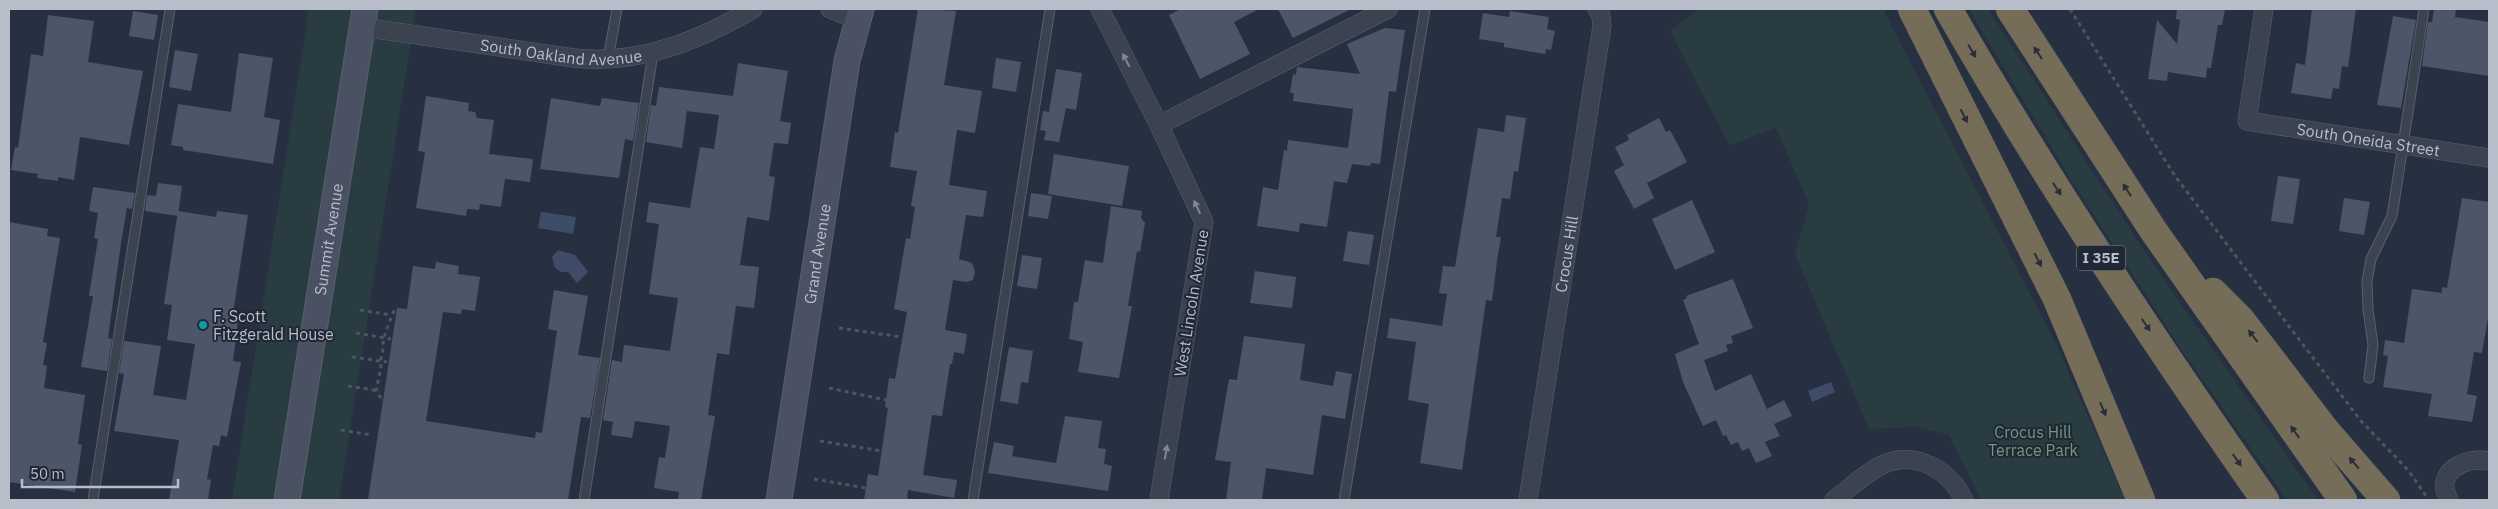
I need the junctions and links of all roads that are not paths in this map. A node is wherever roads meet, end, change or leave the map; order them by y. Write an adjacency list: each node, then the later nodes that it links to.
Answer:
1 (170, 9): 26 (lane)
2 (617, 9): 18 (lane)
3 (753, 9): 17 (street, South Oakland Avenue)
4 (830, 9): 15 (street)
5 (1050, 9): 30 (lane)
6 (1100, 9): 19 (street, West Lincoln Avenue, one-way to 6)
7 (1388, 9): 19 (street)
8 (1425, 9): 32 (lane)
9 (1597, 9): 33 (street, Crocus Hill)
10 (1912, 9): 36 (highway, one-way to 36)
11 (1948, 9): 37 (highway, I 35E, one-way to 37)
12 (2010, 9): 22 (highway, one-way to 12)
13 (2264, 9): 20 (street, South Oneida Street)
14 (2424, 9): 20 (lane)
15 (859, 14): 29 (main road, Grand Avenue)
16 (363, 18): 18 (street, South Oakland Avenue); 27 (main road, Summit Avenue)
17 (653, 53): 18 (street, South Oakland Avenue); 28 (lane)
18 (608, 59)
19 (1159, 124): 31 (street, West Lincoln Avenue, one-way to 19)
20 (2404, 145): 21 (street, South Oneida Street); 23 (lane)
21 (2489, 158)
22 (2153, 230): 38 (highway, one-way to 22); 39 (highway, one-way to 22)
23 (2369, 378)
24 (2489, 461): 25 (street)
25 (2447, 493)
26 (93, 500)
27 (287, 500)
28 (584, 500)
29 (779, 500)
30 (973, 500)
31 (1159, 500)
32 (1344, 500)
33 (1528, 500)
34 (1834, 500): 35 (street)
35 (1964, 500)
36 (2141, 500)
37 (2265, 500)
38 (2343, 500)
39 (2386, 500)

